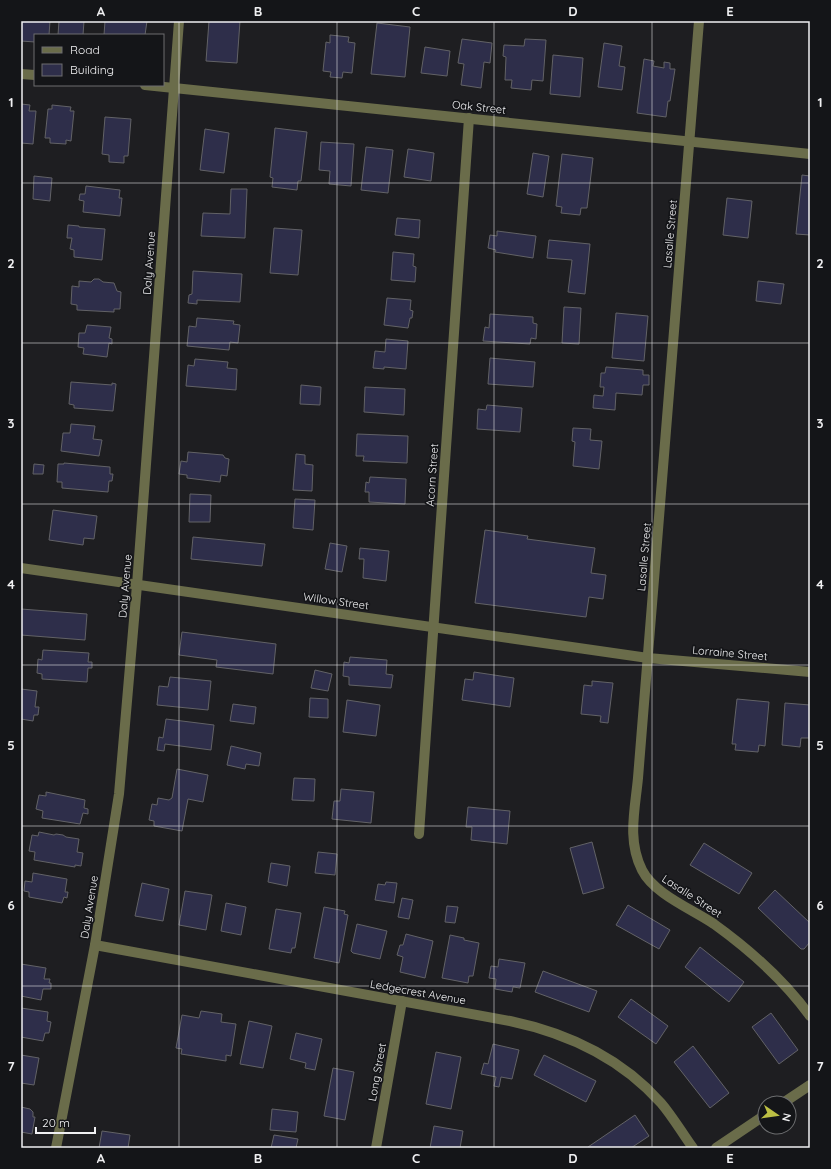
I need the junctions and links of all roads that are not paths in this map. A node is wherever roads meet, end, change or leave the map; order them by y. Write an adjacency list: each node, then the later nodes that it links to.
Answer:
1 (179, 21): 6 (street, Daly Avenue)
2 (699, 21): 8 (street, Lasalle Street)
3 (21, 74): 4 (street)
4 (34, 75)
5 (154, 86): 6 (street, Oak Street)
6 (173, 88): 7 (street, Oak Street); 11 (street, Daly Avenue)
7 (469, 118): 8 (street, Oak Street); 12 (street, Acorn Street)
8 (690, 141): 9 (street, Oak Street); 13 (street, Lasalle Street)
9 (810, 154)
10 (21, 568): 11 (street, Willow Street)
11 (137, 585): 12 (street, Willow Street); 16 (street, Daly Avenue)
12 (433, 627): 13 (street, Willow Street); 15 (street, Acorn Street)
13 (648, 658): 14 (street, Lorraine Street); 18 (street, Lasalle Street)
14 (810, 672)
15 (419, 834)
16 (95, 945): 17 (street, Ledgecrest Avenue); 22 (street, Daly Avenue)
17 (402, 1001): 23 (street, Long Street); 24 (street, Ledgecrest Avenue)
18 (810, 1016)
19 (810, 1085): 20 (street)
20 (795, 1095)
21 (757, 1120): 25 (street)
22 (56, 1148)
23 (376, 1148)
24 (692, 1148)
25 (716, 1148)

